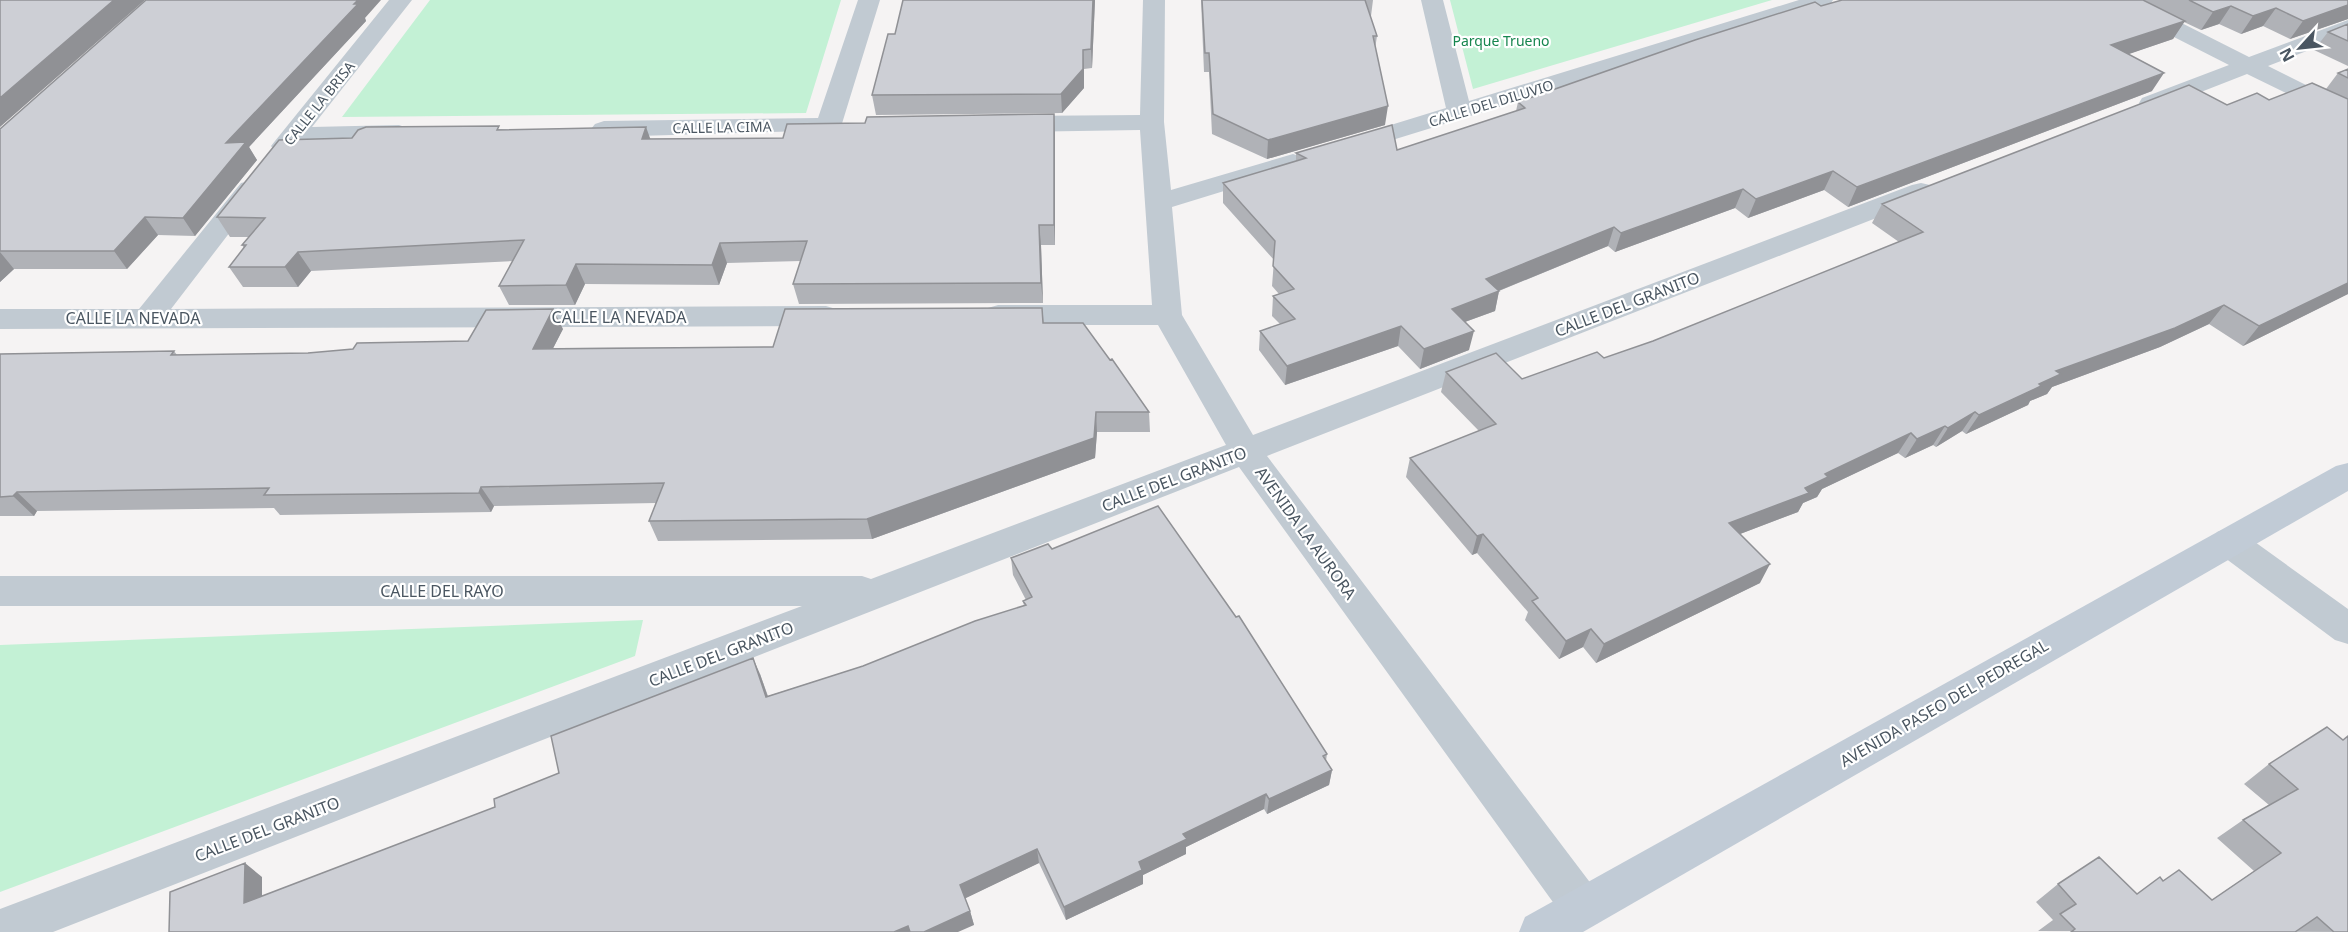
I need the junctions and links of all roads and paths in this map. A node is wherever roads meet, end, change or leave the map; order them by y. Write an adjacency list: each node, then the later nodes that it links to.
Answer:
1 (401, 0): 16 (street, CALLE LA BRISA)
2 (869, 0): 14 (street, CALLE LA CIMA)
3 (1154, 0): 12 (street, AVENIDA LA AURORA)
4 (1432, 0): 9 (street)
5 (1822, 0): 9 (street, CALLE DEL DILUVIO)
6 (2119, 0): 8 (street)
7 (2348, 27): 8 (street)
8 (2247, 66): 10 (street); 11 (street)
9 (1460, 113): 18 (street, CALLE DEL DILUVIO)
10 (2125, 113)
11 (2348, 116)
12 (1152, 122): 13 (street); 18 (street, AVENIDA LA AURORA)
13 (984, 124)
14 (578, 130)
15 (424, 133): 16 (street)
16 (293, 135): 22 (street, CALLE LA BRISA)
17 (1947, 182): 24 (street, CALLE DEL GRANITO)
18 (1160, 202): 20 (street, AVENIDA LA AURORA)
19 (975, 315): 20 (street)
20 (1167, 315): 24 (street, AVENIDA LA AURORA)
21 (855, 316): 22 (street, CALLE LA NEVADA)
22 (148, 318): 23 (street, CALLE LA NEVADA)
23 (0, 319)
24 (1246, 452): 28 (street, CALLE DEL GRANITO); 30 (street, AVENIDA LA AURORA)
25 (2348, 475): 26 (main road, AVENIDA PASEO DEL PEDREGAL)
26 (2229, 542): 29 (street); 30 (main road, AVENIDA PASEO DEL PEDREGAL)
27 (0, 591): 28 (street, CALLE DEL RAYO)
28 (883, 591): 31 (street, CALLE DEL GRANITO)
29 (2348, 629)
30 (1583, 908): 32 (main road, AVENIDA PASEO DEL PEDREGAL)
31 (0, 931)
32 (1540, 932)

